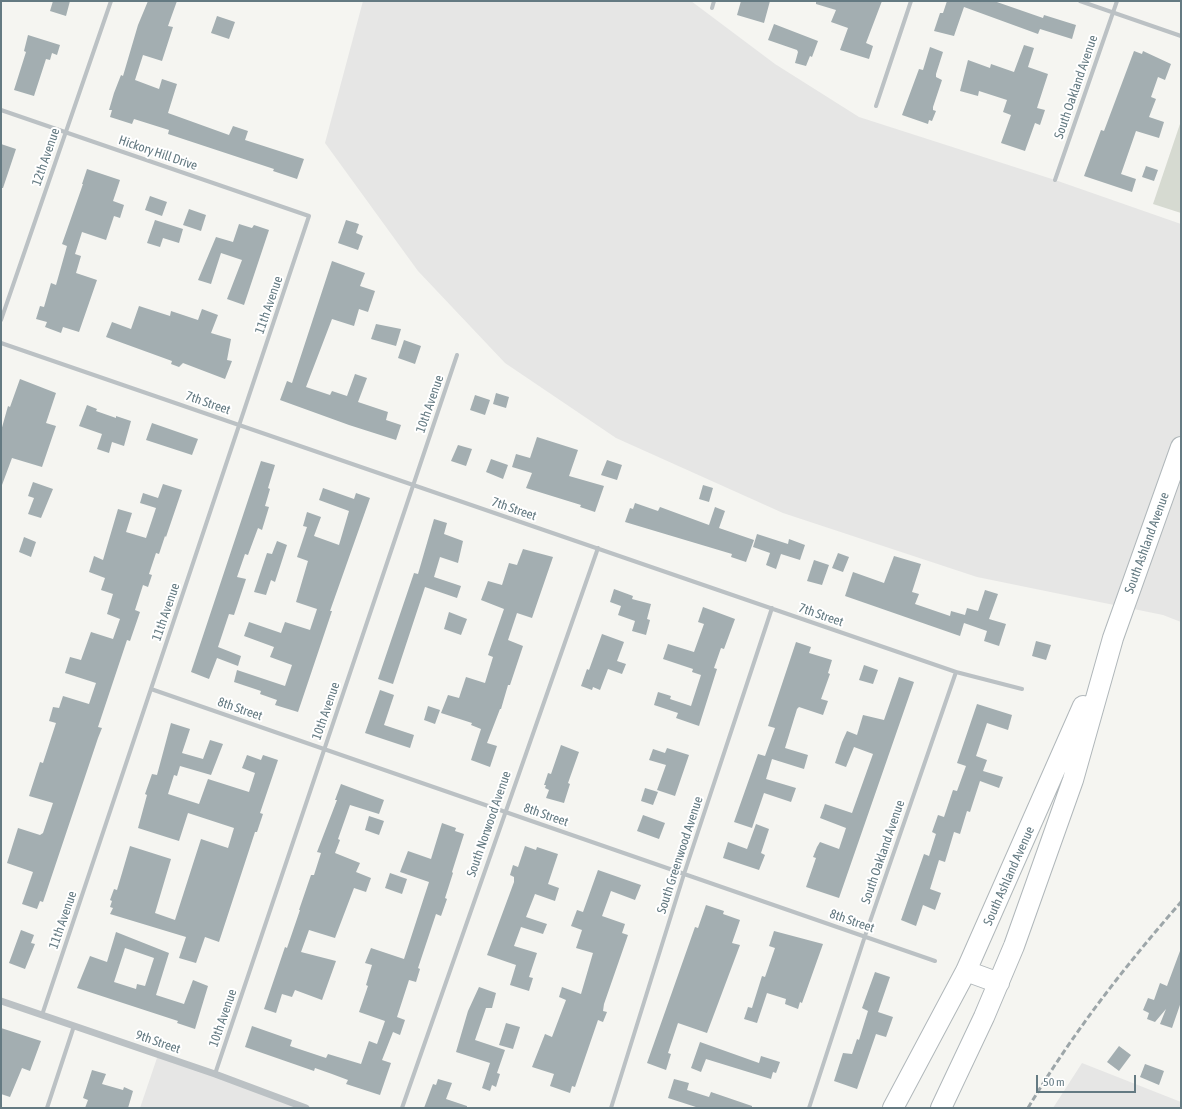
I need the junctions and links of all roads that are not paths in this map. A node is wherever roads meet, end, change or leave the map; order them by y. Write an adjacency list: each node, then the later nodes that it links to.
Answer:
1 (110, 1): 11 (street, 12th Avenue)
2 (714, 1): 6 (street)
3 (911, 1): 9 (street)
4 (1080, 1): 7 (street)
5 (1117, 1): 7 (street, South Oakland Avenue)
6 (712, 8)
7 (1113, 12): 8 (street); 12 (street, South Oakland Avenue)
8 (1181, 36)
9 (876, 106)
10 (1, 110): 11 (street, Hickory Hill Drive)
11 (66, 132): 13 (street, Hickory Hill Drive); 14 (street, 12th Avenue)
12 (1055, 180)
13 (309, 216): 17 (street, 11th Avenue)
14 (1, 320)
15 (1, 343): 17 (street, 7th Street)
16 (457, 355): 19 (street, 10th Avenue)
17 (240, 424): 19 (street, 7th Street); 24 (street, 11th Avenue)
18 (1181, 447): 22 (main road, South Ashland Avenue)
19 (413, 484): 20 (street, 7th Street); 26 (street, 10th Avenue)
20 (598, 548): 21 (street, 7th Street); 27 (street, South Norwood Avenue)
21 (772, 608): 23 (street, 7th Street); 28 (street, South Greenwood Avenue)
22 (1113, 638): 31 (main road, South Ashland Avenue); 32 (main road, South Ashland Avenue)
23 (956, 672): 25 (street, 7th Street); 29 (street, South Oakland Avenue)
24 (151, 689): 26 (street, 8th Street); 34 (street, 11th Avenue)
25 (1022, 689)
26 (324, 749): 27 (street, 8th Street); 36 (street, 10th Avenue)
27 (504, 811): 28 (street, 8th Street); 39 (street, South Norwood Avenue)
28 (684, 874): 29 (street, 8th Street); 40 (street, South Greenwood Avenue)
29 (865, 936): 30 (street, 8th Street); 41 (street, South Oakland Avenue)
30 (935, 960)
31 (966, 971): 32 (main road); 42 (main road, South Ashland Avenue)
32 (999, 983): 43 (main road, South Ashland Avenue)
33 (1, 1001): 34 (street, 9th Street)
34 (42, 1015): 35 (street, 9th Street)
35 (74, 1026): 36 (street, 9th Street); 37 (street)
36 (215, 1074): 38 (street, 9th Street)
37 (47, 1108)
38 (306, 1108)
39 (402, 1108)
40 (611, 1108)
41 (809, 1108)
42 (893, 1108)
43 (941, 1108)

